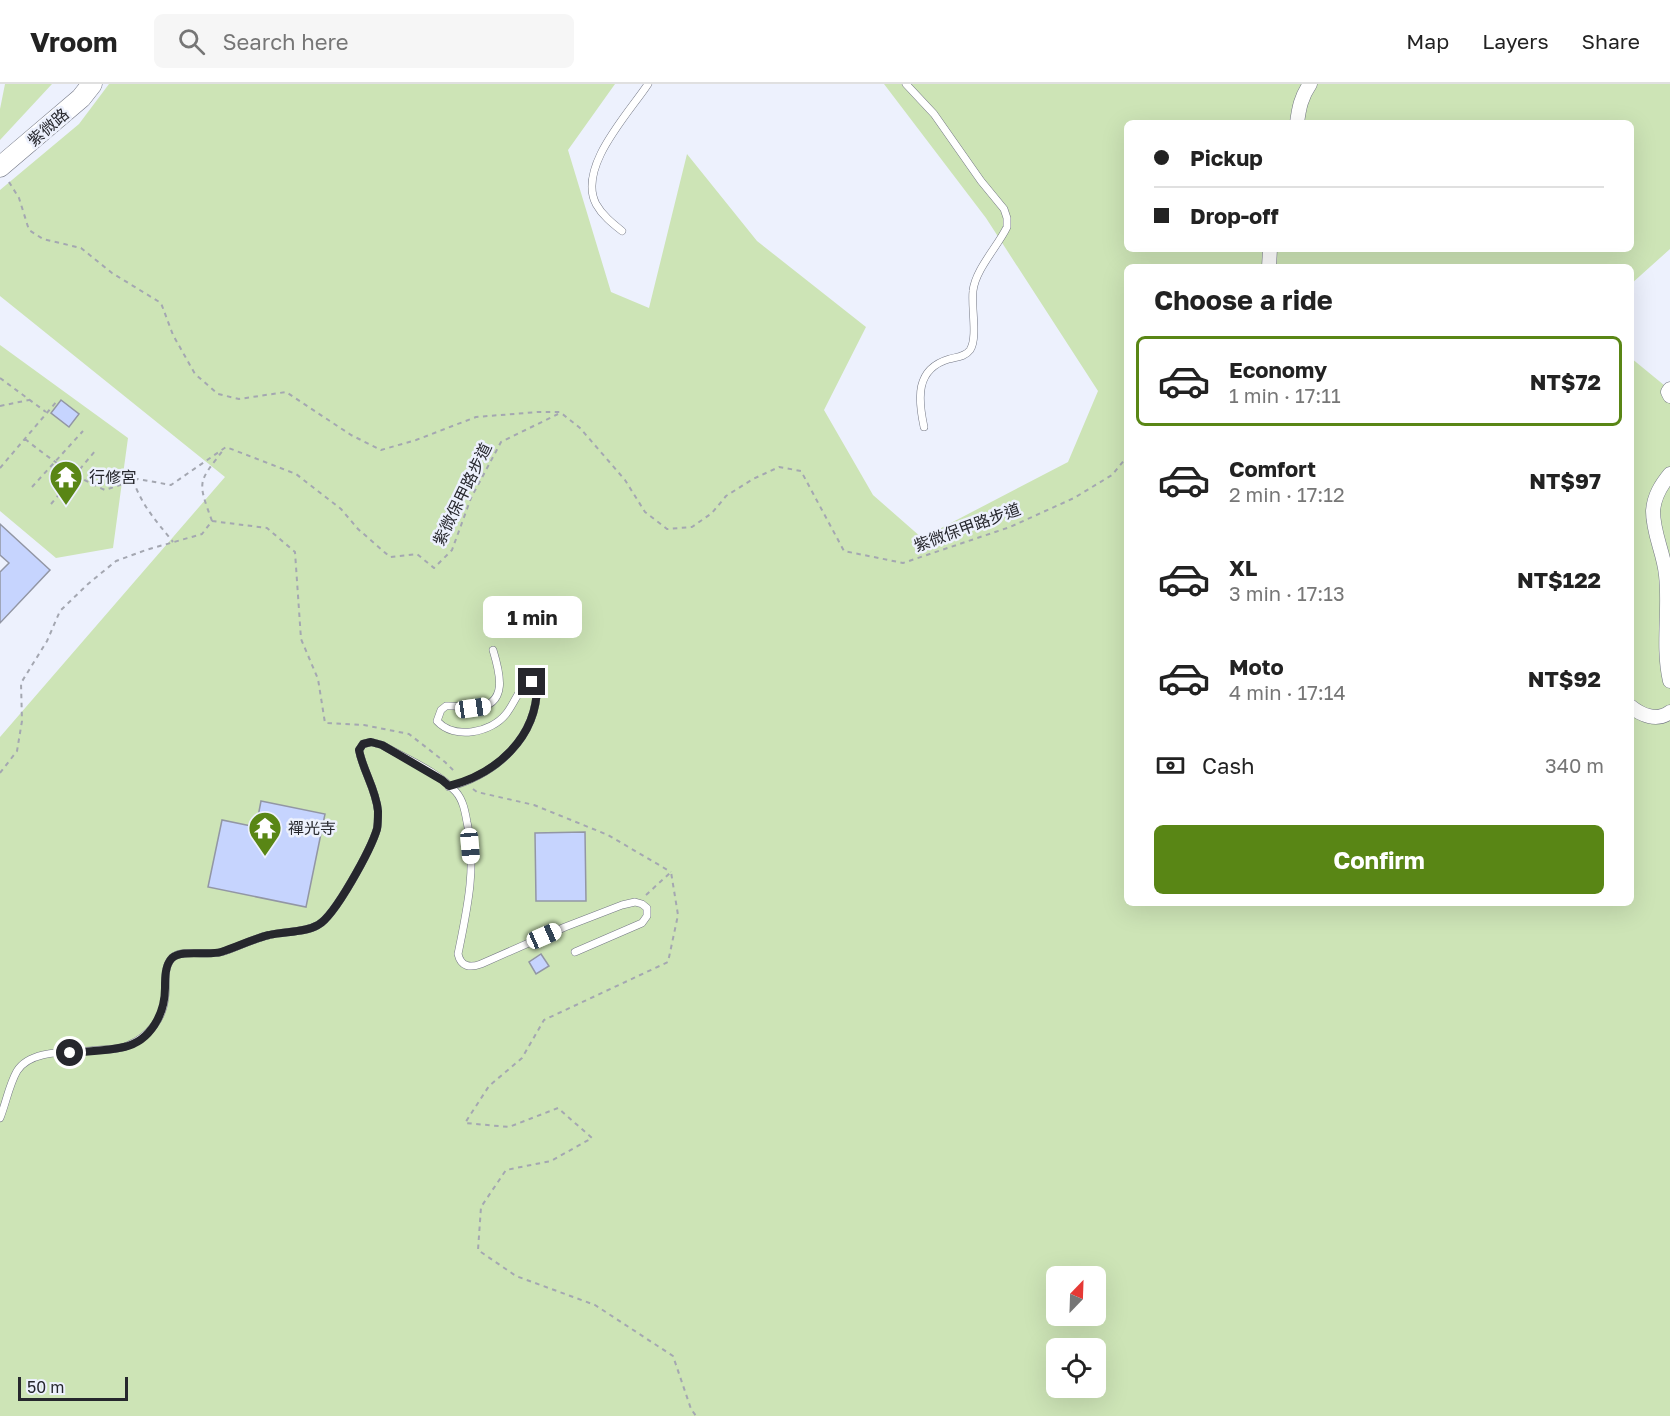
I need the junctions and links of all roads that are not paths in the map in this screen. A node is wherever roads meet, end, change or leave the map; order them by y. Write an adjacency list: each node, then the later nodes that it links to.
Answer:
1 (92, 84): 6 (street, 紫微路)
2 (648, 84): 7 (lane)
3 (906, 84): 10 (lane)
4 (1310, 84): 5 (street)
5 (1297, 120)
6 (0, 167)
7 (622, 231)
8 (1670, 389): 9 (street)
9 (1670, 396)
10 (924, 427)
11 (1670, 474): 13 (street)
12 (493, 650): 16 (lane)
13 (1670, 681)
14 (1634, 709): 15 (street)
15 (1670, 712)
16 (449, 786): 17 (lane); 18 (lane)
17 (575, 952)
18 (0, 1118)

